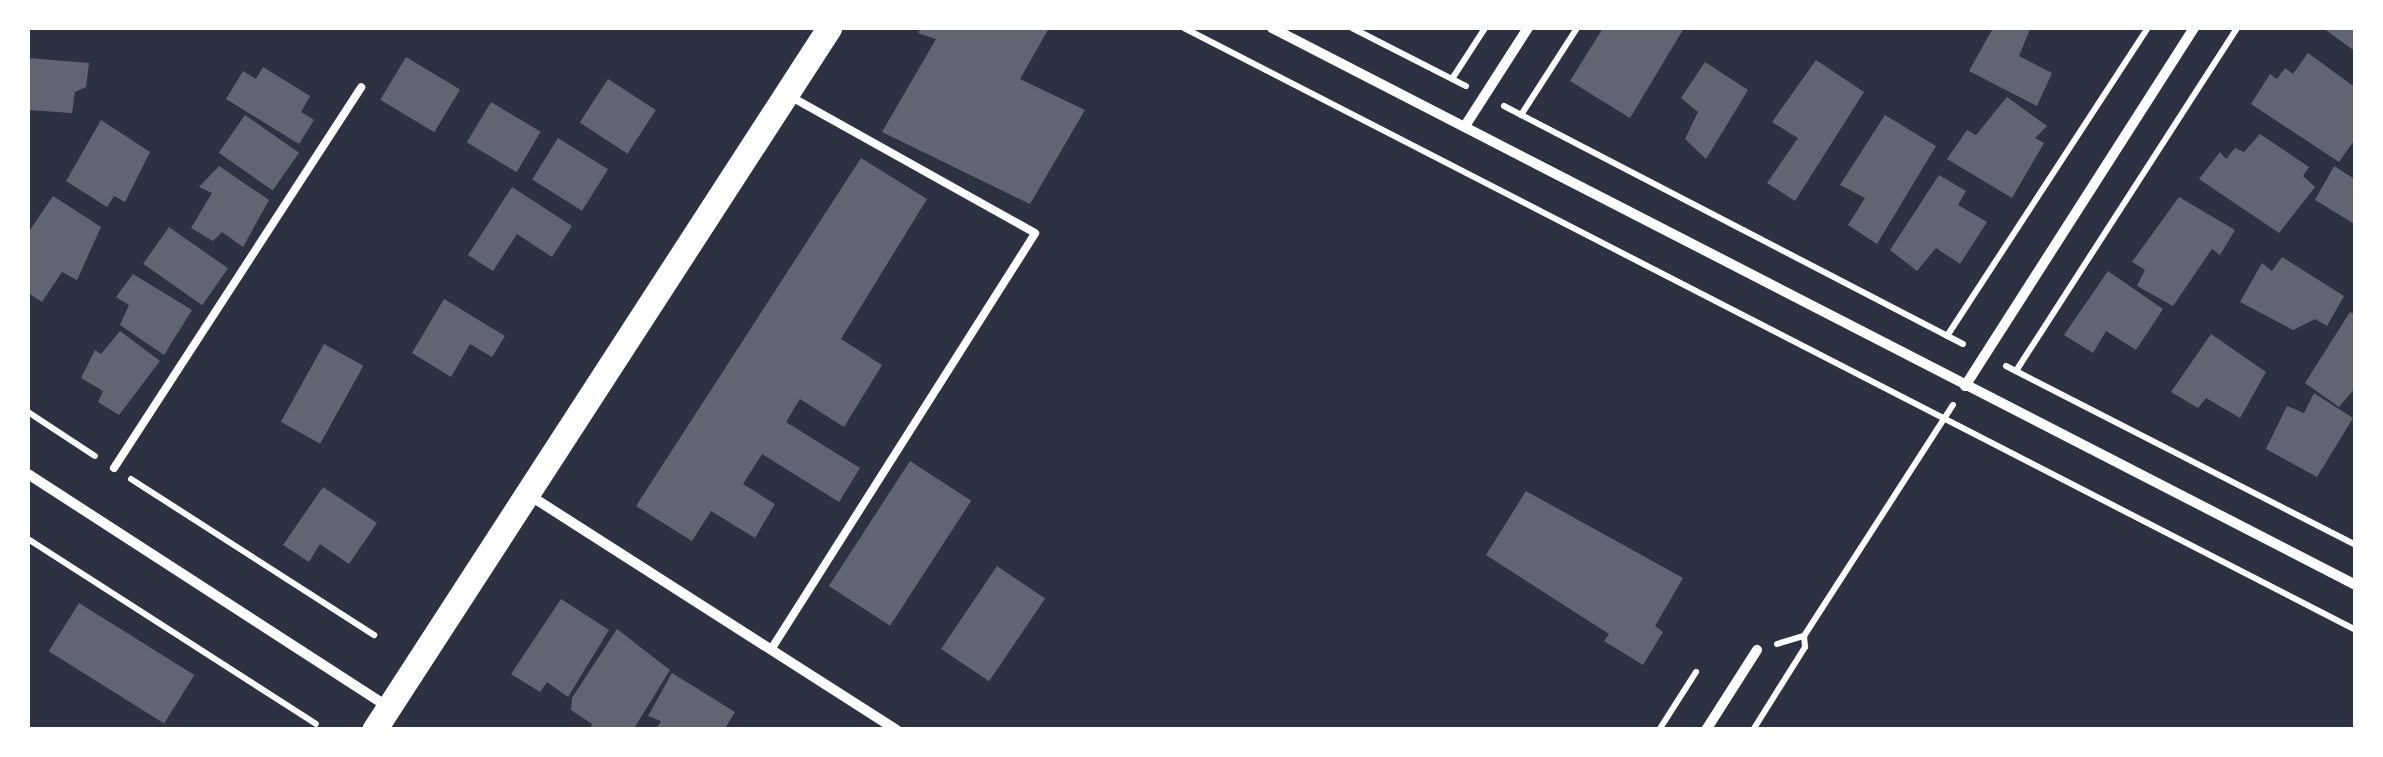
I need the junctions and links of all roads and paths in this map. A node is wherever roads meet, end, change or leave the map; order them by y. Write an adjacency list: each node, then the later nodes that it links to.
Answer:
1 (829, 28): 13 (main road)
2 (1184, 28): 22 (path)
3 (1272, 28): 16 (street)
4 (1352, 28): 11 (path)
5 (1484, 28): 11 (path)
6 (1528, 28): 14 (street)
7 (1577, 28): 15 (path)
8 (2148, 28): 17 (path)
9 (2194, 28): 18 (street)
10 (2237, 28): 19 (path)
11 (1452, 79): 14 (path)
12 (361, 86): 23 (lane)
13 (786, 94): 25 (main road); 32 (lane)
14 (1484, 96): 15 (path); 16 (street)
15 (1521, 115): 17 (path)
16 (1465, 126): 20 (street)
17 (1947, 336): 18 (path)
18 (1984, 355): 19 (path); 20 (street)
19 (2016, 371): 27 (path)
20 (1965, 386): 22 (path); 28 (street)
21 (28, 412): 23 (path)
22 (1943, 419): 29 (path); 31 (path)
23 (114, 468): 30 (path)
24 (28, 474): 35 (street)
25 (526, 493): 32 (street); 35 (main road)
26 (28, 538): 36 (path)
27 (2356, 545)
28 (2356, 585)
29 (2356, 630)
30 (374, 635)
31 (1804, 636): 33 (path); 40 (path)
32 (772, 648): 37 (street)
33 (1757, 650): 39 (street)
34 (1696, 672): 38 (path)
35 (381, 718)
36 (316, 724)
37 (897, 730)
38 (1659, 730)
39 (1706, 730)
40 (1753, 730)

